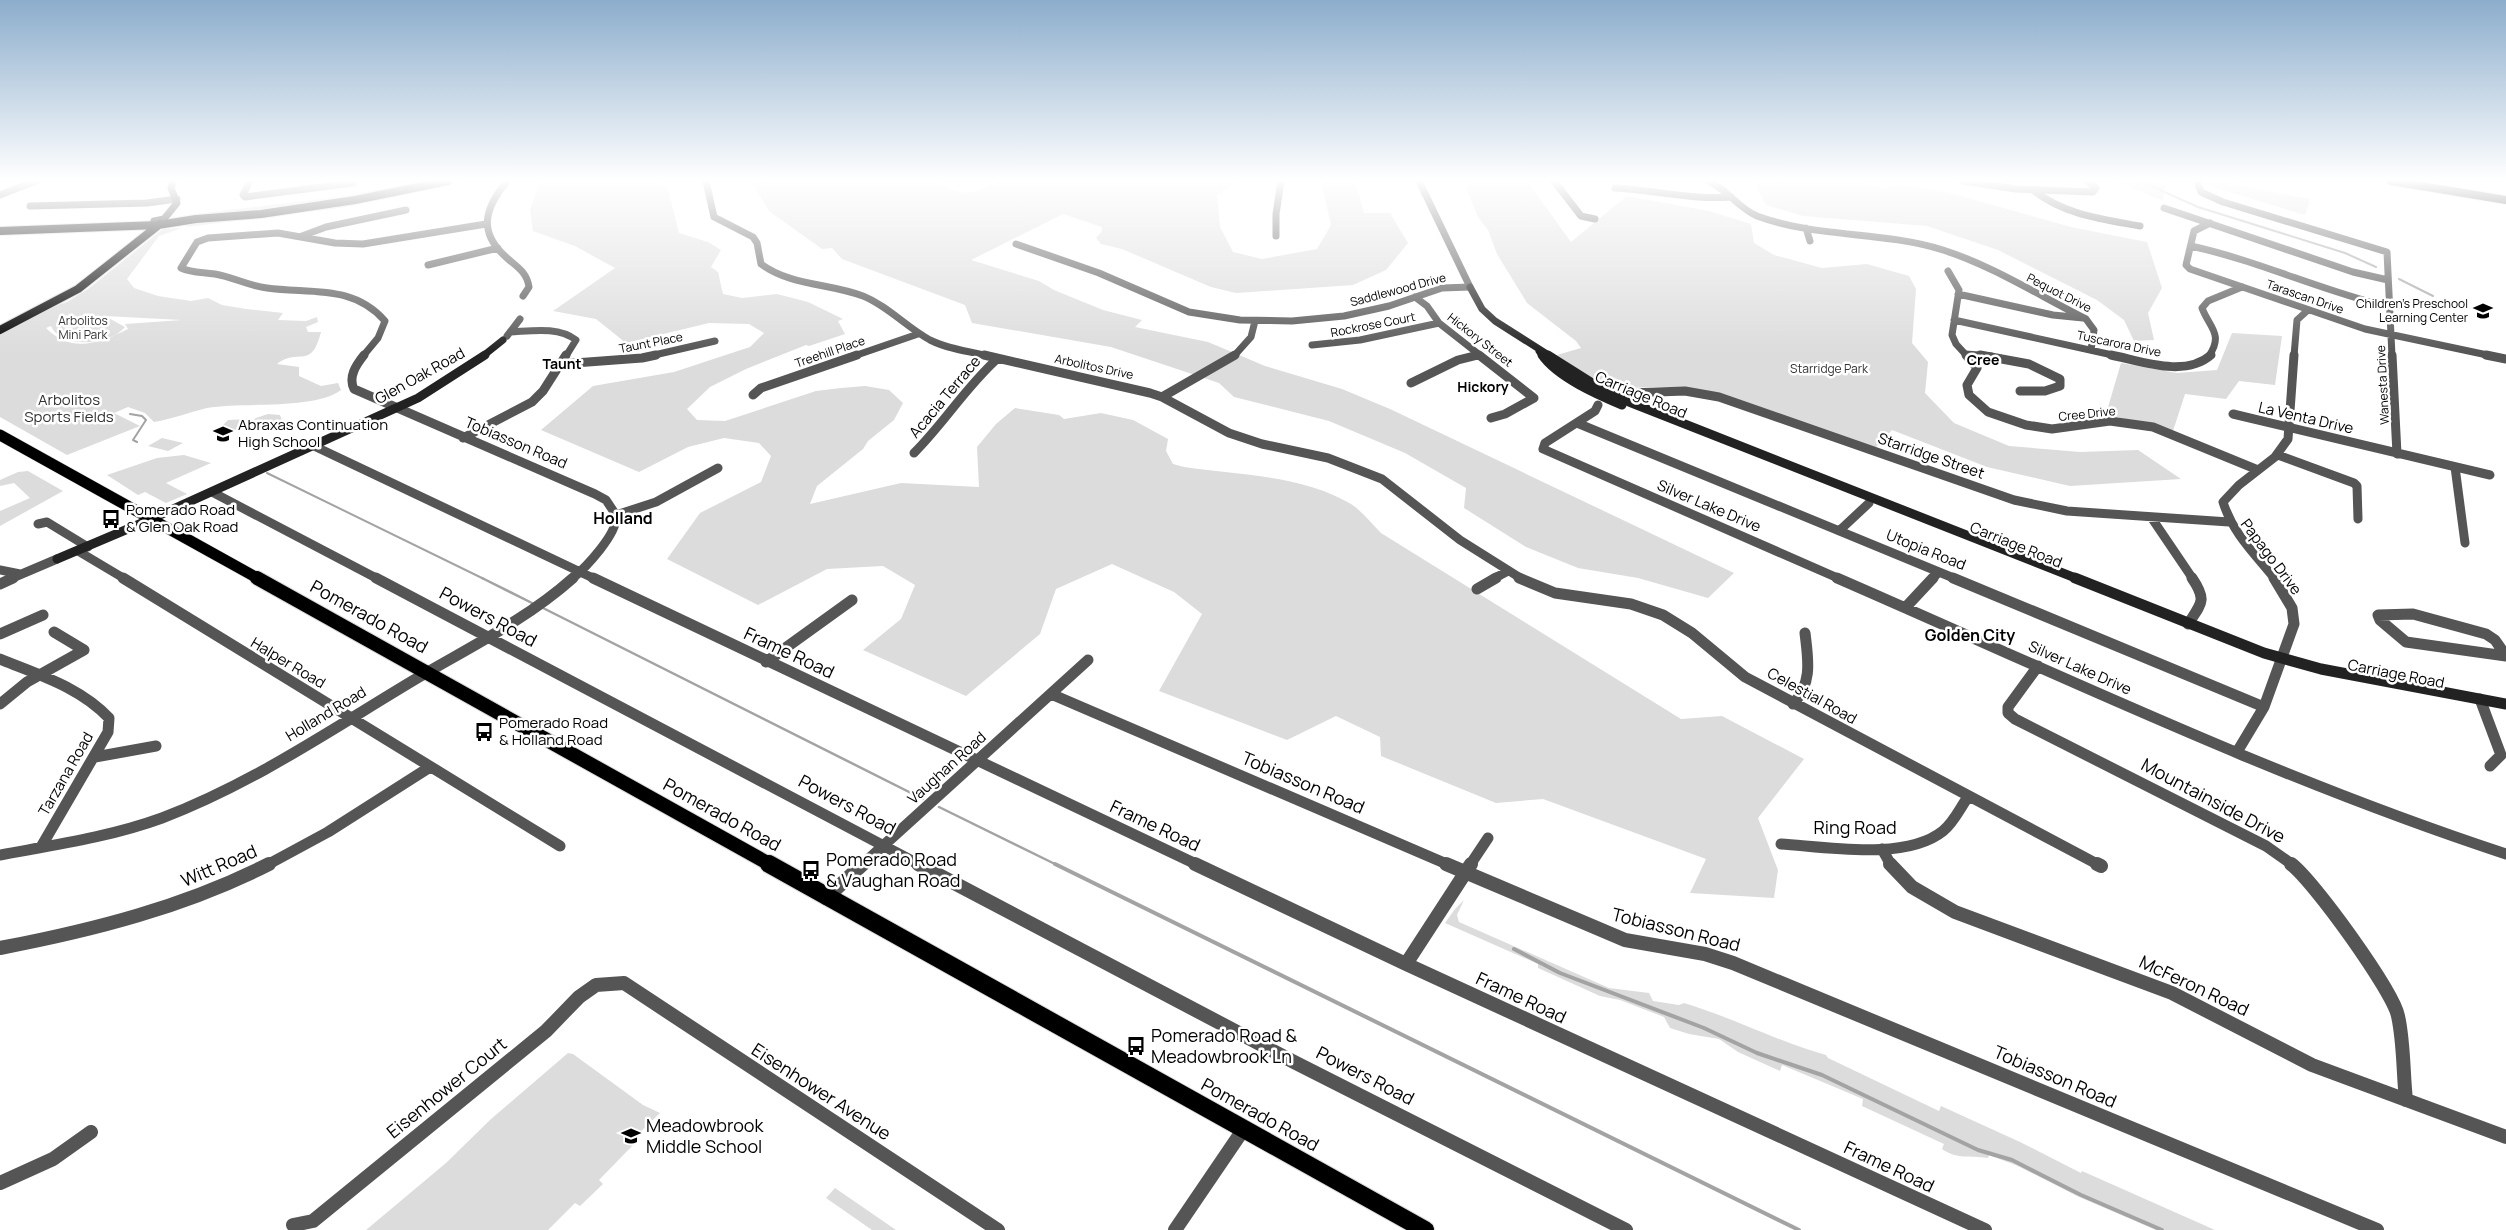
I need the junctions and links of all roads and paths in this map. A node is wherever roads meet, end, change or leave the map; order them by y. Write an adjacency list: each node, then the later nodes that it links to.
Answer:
1 (137, 238): 33 (main road)
2 (140, 238): 34 (main road)
3 (217, 238): 55 (street, Tobiasson Road)
4 (313, 238): 5 (street)
5 (397, 238)
6 (493, 238): 16 (street)
7 (754, 238): 36 (street, Arbolitos Drive)
8 (1447, 238): 21 (street, Carriage Road)
9 (1878, 238): 17 (street)
10 (1886, 238): 28 (street, Pequot Drive)
11 (2192, 238): 15 (street)
12 (2255, 238): 20 (street)
13 (2346, 238): 20 (street, Wanesta Drive)
14 (1016, 244): 31 (street, Saddlewood Drive)
15 (2191, 246): 22 (street, Tarascan Drive); 26 (street)
16 (498, 248): 18 (street); 24 (street)
17 (1879, 248)
18 (428, 265)
19 (1948, 271): 23 (street)
20 (2388, 280): 26 (street, Wanesta Drive)
21 (1470, 287): 25 (street, Saddlewood Drive); 40 (street, Carriage Road)
22 (2242, 287): 27 (street, Tarascan Drive); 41 (street, Tuscarora Drive)
23 (1958, 294): 28 (street); 30 (street, Cree Drive)
24 (523, 296)
25 (1415, 297): 31 (street, Saddlewood Drive); 32 (street, Hickory Street)
26 (2389, 306): 37 (street, Wanesta Drive)
27 (2308, 310): 37 (street, Tarascan Drive); 60 (street, Papago Drive)
28 (2086, 318): 41 (street, Pequot Drive)
29 (520, 319): 35 (street, Glen Oak Road)
30 (1954, 320): 41 (street, Tuscarora Drive); 42 (street, Cree Drive)
31 (1255, 321): 53 (street)
32 (1439, 323): 39 (street, Rockrose Court); 43 (street, Hickory Street)
33 (0, 324)
34 (0, 330)
35 (510, 332): 46 (street); 55 (street, Glen Oak Road)
36 (918, 334): 44 (street, Arbolitos Drive); 52 (street, Treehill Place)
37 (2391, 335): 45 (street, Tarascan Drive); 65 (street, Wanesta Drive)
38 (715, 341): 46 (street, Taunt Place)
39 (1312, 345)
40 (1539, 350): 47 (street, Carriage Road); 48 (street, Carriage Road)
41 (2091, 350)
42 (1966, 354): 50 (street); 69 (street, Cree Drive)
43 (1478, 355): 49 (street); 58 (street, Hickory Street)
44 (996, 359): 53 (street, Arbolitos Drive); 64 (street, Acacia Terrace)
45 (2506, 359)
46 (561, 364): 62 (street)
47 (1576, 371): 48 (street); 56 (street, Carriage Road)
48 (1566, 374): 56 (street, Carriage Road)
49 (1411, 383)
50 (2020, 391)
51 (1630, 393): 74 (street, Starridge Street)
52 (753, 395)
53 (1162, 397): 84 (street, Arbolitos Drive)
54 (1598, 405): 59 (street)
55 (397, 408): 62 (street, Tobiasson Road); 63 (street, Glen Oak Road)
56 (1642, 410): 72 (street, Carriage Road)
57 (2233, 414): 60 (street, La Venta Drive)
58 (1491, 418)
59 (1576, 423): 79 (street, Utopia Road); 91 (street, Silver Lake Drive)
60 (2290, 428): 65 (street, La Venta Drive); 66 (street, Papago Drive)
61 (0, 435): 76 (main road, Pomerado Road)
62 (462, 438): 73 (street, Tobiasson Road)
63 (314, 446): 71 (street, Glen Oak Road); 86 (street, Frame Road)
64 (914, 453)
65 (2397, 454): 67 (street, La Venta Drive)
66 (2278, 456): 69 (street, Papago Drive); 75 (street)
67 (2455, 467): 70 (street, La Venta Drive); 80 (street)
68 (718, 468): 73 (street)
69 (2258, 470): 77 (street, Papago Drive)
70 (2490, 475)
71 (212, 492): 76 (street, Glen Oak Road); 97 (street, Powers Road)
72 (1871, 501): 79 (street); 93 (street, Carriage Road)
73 (616, 515): 86 (street, Holland Road)
74 (2151, 517): 77 (street, Starridge Street); 93 (street)
75 (2358, 519)
76 (150, 520): 81 (street, Glen Oak Road); 104 (main road, Pomerado Road)
77 (2229, 522): 102 (street, Papago Drive)
78 (38, 524): 81 (street)
79 (1839, 531): 85 (street, Utopia Road)
80 (2465, 543)
81 (88, 547): 82 (street, Glen Oak Road)
82 (78, 551): 87 (street, Glen Oak Road); 113 (street, Halper Road)
83 (0, 570): 87 (street)
84 (1508, 571): 89 (street); 109 (street, Celestial Road)
85 (1939, 572): 91 (street); 111 (street, Utopia Road)
86 (579, 573): 97 (street, Holland Road); 101 (street, Frame Road)
87 (20, 574): 88 (street)
88 (0, 584)
89 (1477, 588)
90 (852, 600): 101 (street)
91 (1905, 608): 103 (street, Silver Lake Drive)
92 (43, 615): 96 (street)
93 (2187, 626): 102 (street, Carriage Road)
94 (54, 632): 105 (street)
95 (1804, 633): 109 (street)
96 (0, 634)
97 (487, 637): 104 (street, Holland Road); 124 (street, Powers Road)
98 (2506, 656): 98 (street)
99 (0, 659): 105 (street, Tarzana Road)
100 (1088, 660): 106 (street, Vaughan Road)
101 (766, 662): 117 (street, Frame Road)
102 (2281, 662): 107 (street, Carriage Road); 111 (street, Papago Drive)
103 (2038, 666): 115 (street, Silver Lake Drive); 135 (street, Mountainside Drive)
104 (426, 673): 113 (street, Holland Road); 131 (main road, Pomerado Road)
105 (38, 676): 108 (street); 116 (street, Tarzana Road)
106 (1051, 694): 117 (street, Vaughan Road); 130 (street, Tobiasson Road)
107 (2482, 703): 110 (street, Carriage Road); 112 (street, Carriage Road); 119 (street)
108 (0, 704)
109 (1793, 704): 120 (street, Celestial Road)
110 (2506, 704)
111 (2264, 707): 115 (street, Papago Drive)
112 (2506, 710)
113 (350, 718): 118 (street, Halper Road); 125 (street, Holland Road)
114 (156, 746): 116 (street)
115 (2237, 752): 127 (street, Silver Lake Drive)
116 (95, 756): 125 (street, Tarzana Road)
117 (977, 761): 124 (street, Vaughan Road); 133 (street, Frame Road)
118 (430, 766): 123 (street, Halper Road); 132 (street, Witt Road)
119 (2490, 766)
120 (1968, 797): 126 (street, Ring Road); 129 (street, Celestial Road)
121 (1488, 838): 130 (street)
122 (1781, 844): 126 (street, Ring Road)
123 (560, 846)
124 (884, 846): 131 (street, Vaughan Road); 144 (street, Powers Road)
125 (41, 847): 128 (street, Holland Road)
126 (1882, 849): 135 (street, McFeron Road)
127 (2506, 854)
128 (0, 855)
129 (2100, 866)
130 (1464, 873): 133 (street); 146 (street, Tobiasson Road)
131 (826, 898): 136 (main road, Pomerado Road)
132 (0, 948)
133 (1406, 964): 145 (street, Frame Road)
134 (624, 983): 140 (street, Eisenhower Court); 141 (street, Eisenhower Avenue)
135 (2406, 1100): 138 (street, McFeron Road)
136 (1243, 1130): 142 (street); 143 (main road, Pomerado Road)
137 (91, 1132): 139 (street)
138 (2506, 1137)
139 (0, 1183)
140 (293, 1224)
141 (998, 1230)
142 (1176, 1230)
143 (1426, 1230)
144 (1626, 1230)
145 (1985, 1230)
146 (2377, 1230)

